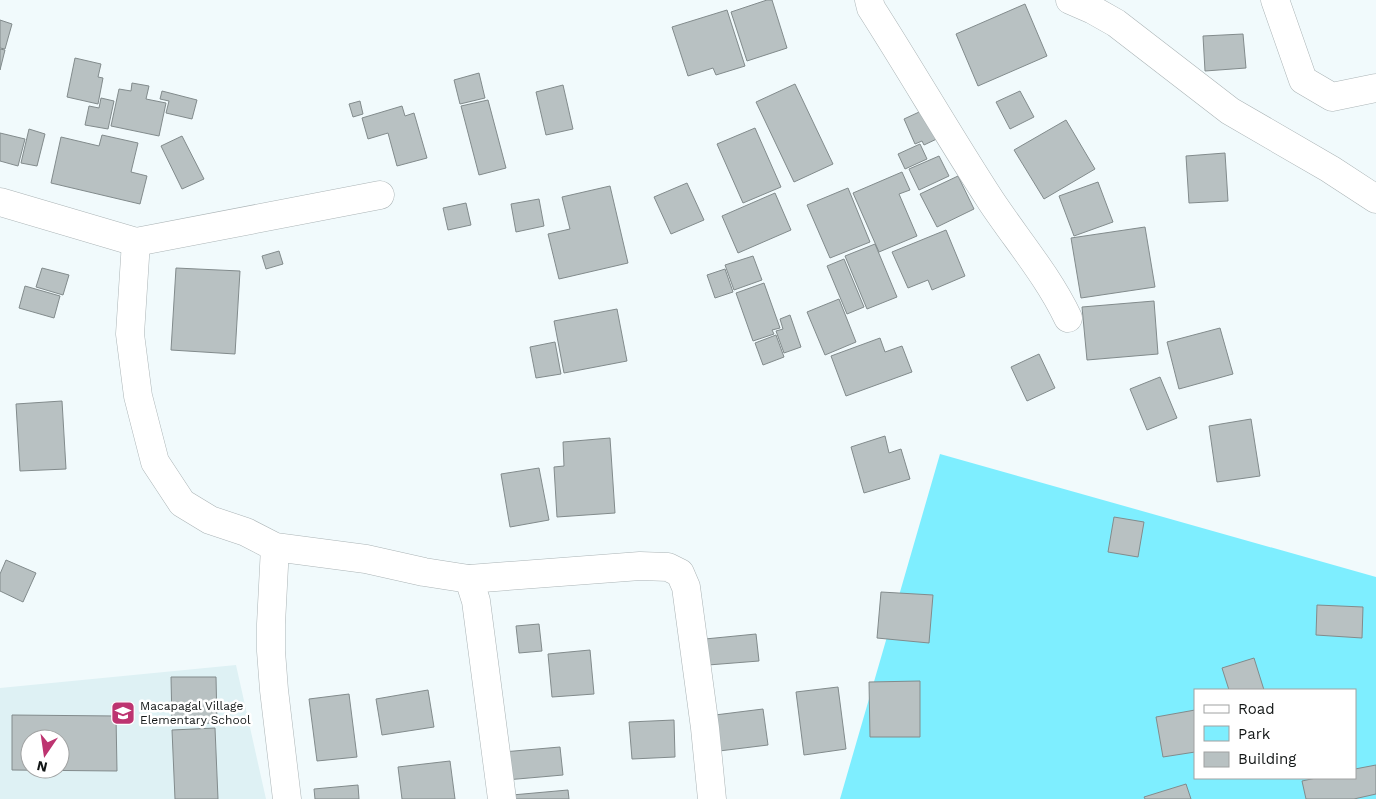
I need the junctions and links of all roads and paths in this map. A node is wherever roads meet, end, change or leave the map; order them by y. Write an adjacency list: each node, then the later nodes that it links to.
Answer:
1 (870, 0): 9 (street)
2 (1070, 0): 6 (street)
3 (1275, 0): 4 (street)
4 (1376, 88)
5 (380, 195): 8 (street)
6 (1376, 199)
7 (0, 202): 8 (street)
8 (136, 242): 10 (street)
9 (1068, 318)
10 (276, 547): 11 (street); 12 (street)
11 (469, 580): 13 (street); 14 (street)
12 (287, 799)
13 (502, 799)
14 (712, 799)

